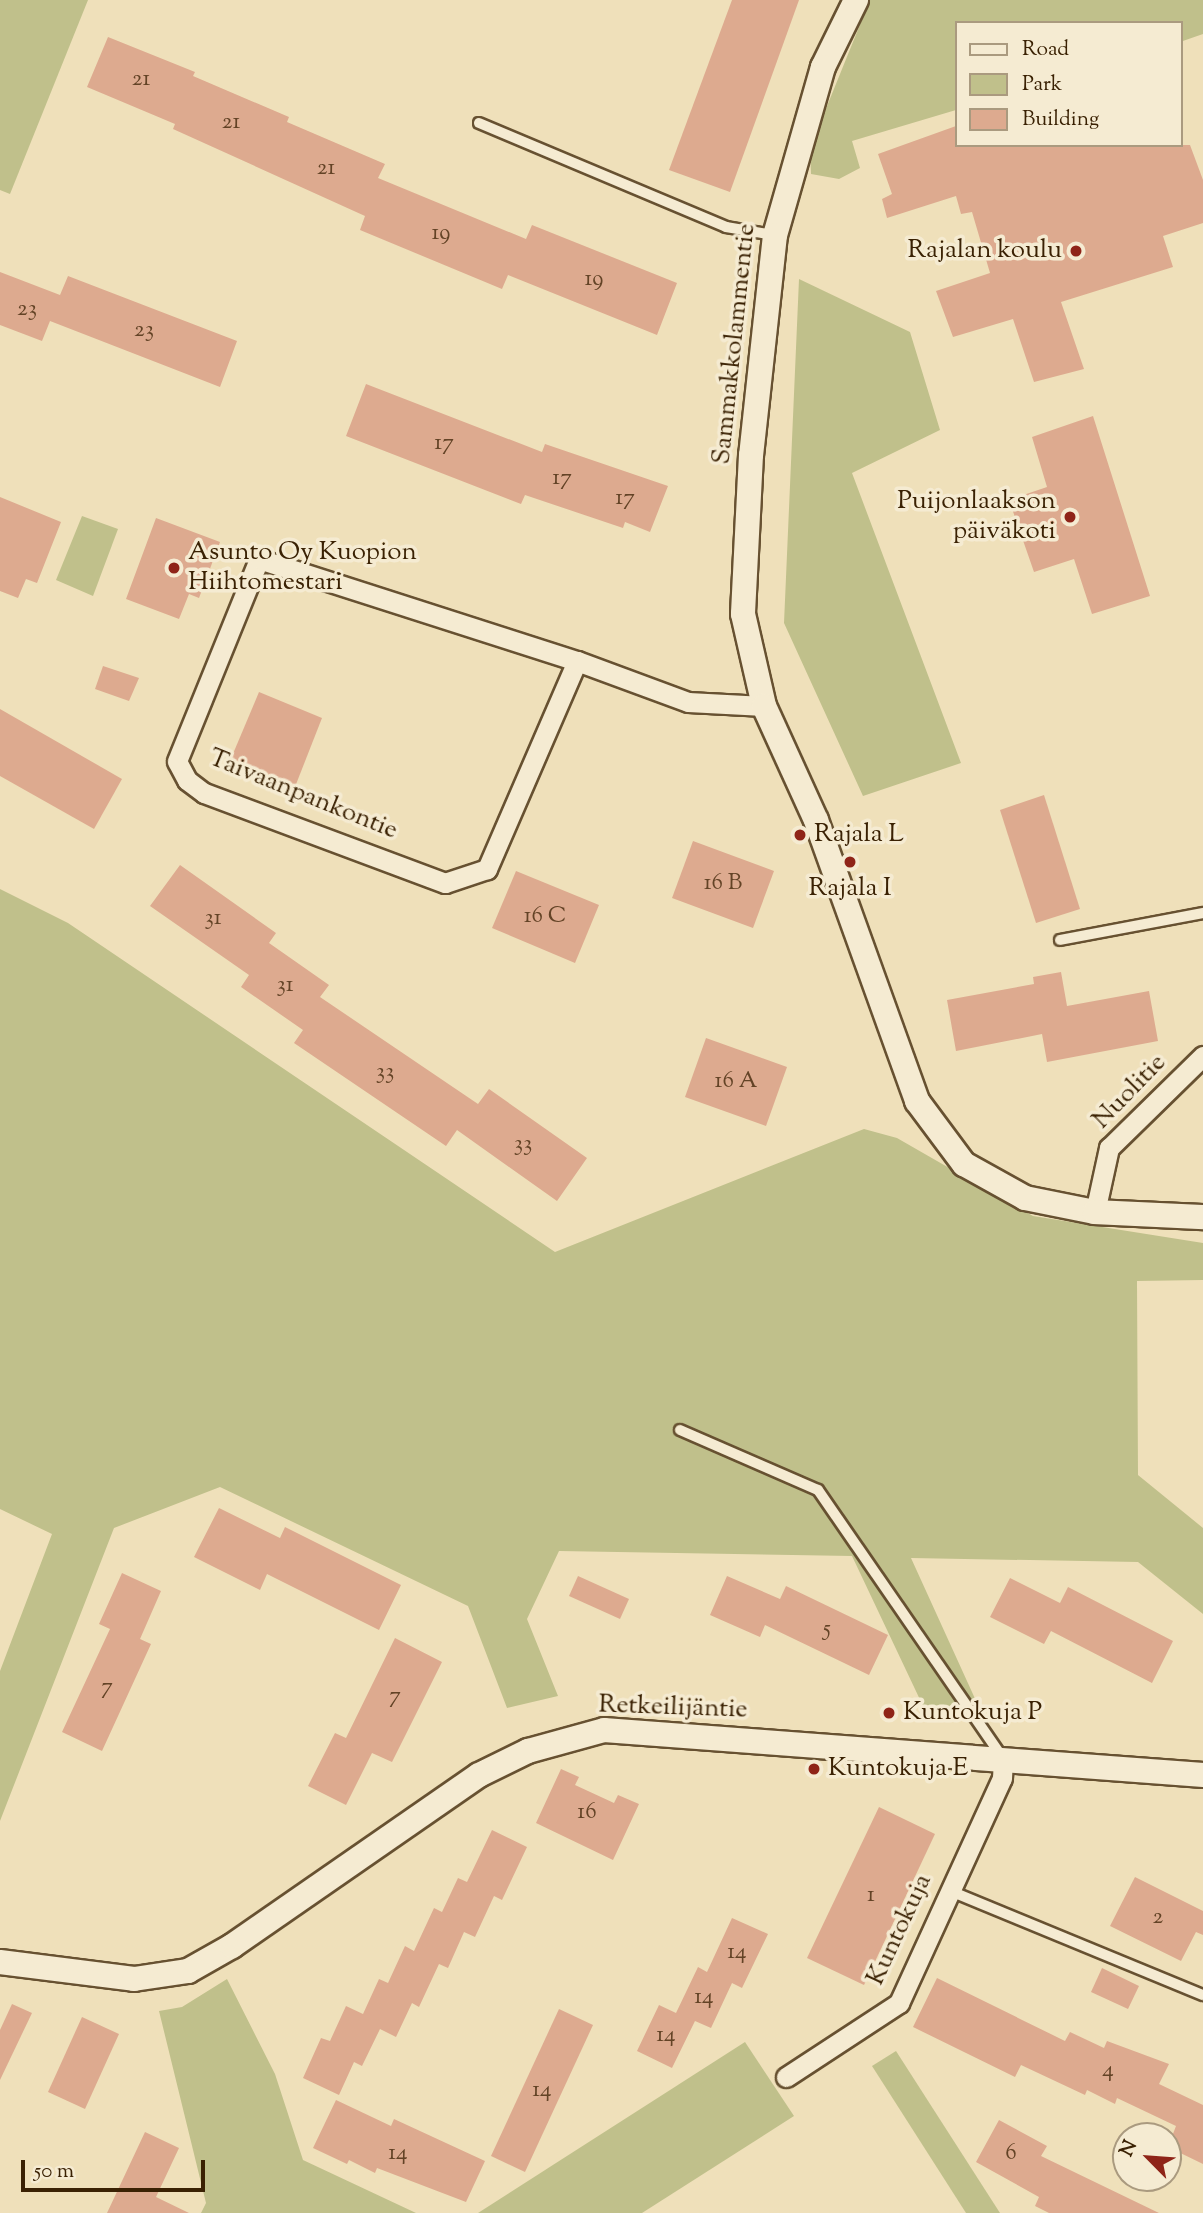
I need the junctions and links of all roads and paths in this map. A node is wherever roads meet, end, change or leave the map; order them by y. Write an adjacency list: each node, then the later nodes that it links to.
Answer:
1 (856, 0): 3 (street, Sammakkolammentie)
2 (479, 123): 3 (lane)
3 (775, 235): 5 (street, Sammakkolammentie)
4 (577, 661): 4 (street, Taivaanpankontie); 5 (street, Taivaanpankontie)
5 (764, 706): 9 (street)
6 (1203, 913): 7 (lane)
7 (1060, 940)
8 (1203, 1056): 9 (street, Nuolitie)
9 (1095, 1212): 10 (street)
10 (1203, 1217)
11 (680, 1430): 12 (lane)
12 (1003, 1758): 13 (street, Retkeilijäntie); 14 (street, Kuntokuja); 15 (street, Retkeilijäntie)
13 (1203, 1775)
14 (947, 1890): 16 (lane); 17 (street, Kuntokuja)
15 (0, 1962)
16 (1203, 1995)
17 (786, 2077)

